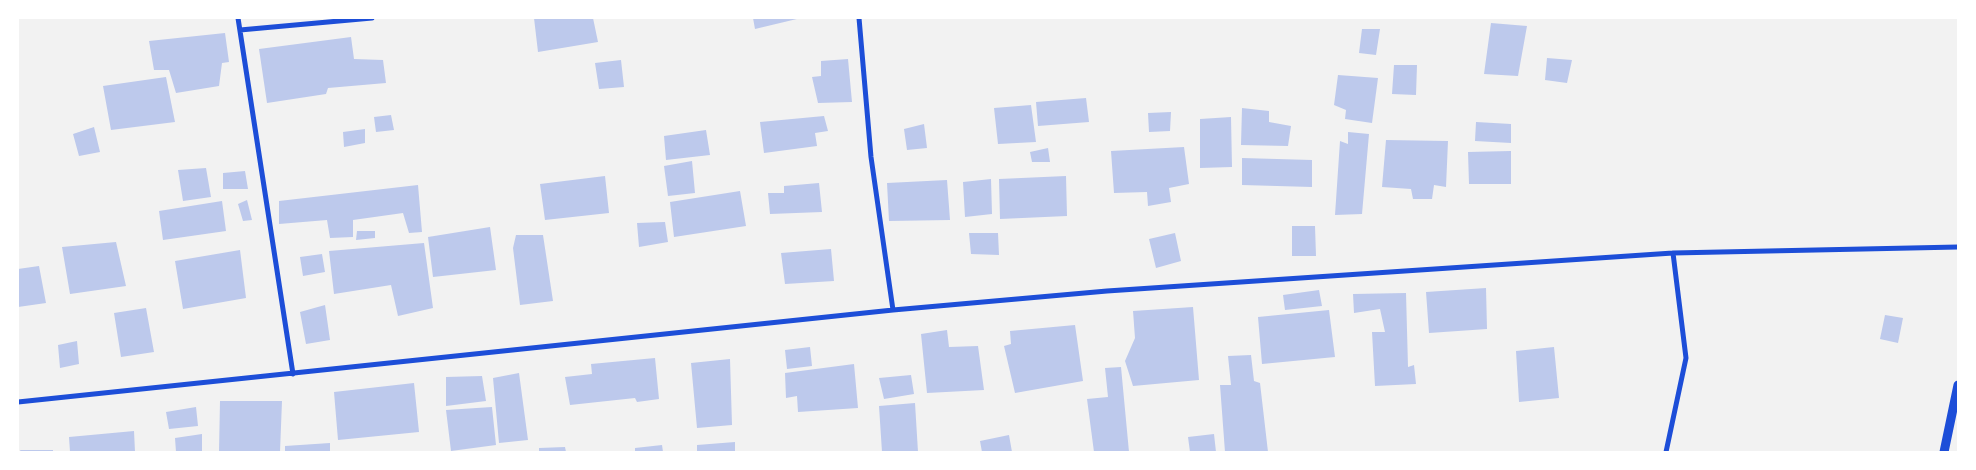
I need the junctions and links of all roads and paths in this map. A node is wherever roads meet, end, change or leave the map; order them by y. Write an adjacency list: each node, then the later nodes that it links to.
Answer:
1 (238, 18): 4 (street)
2 (372, 18): 4 (street)
3 (859, 18): 7 (street)
4 (240, 30): 8 (street)
5 (1958, 248): 6 (street)
6 (1673, 254): 7 (street); 11 (street)
7 (893, 310): 8 (street)
8 (293, 374): 10 (street)
9 (1958, 385): 12 (street)
10 (18, 402)
11 (1666, 452)
12 (1944, 452)

